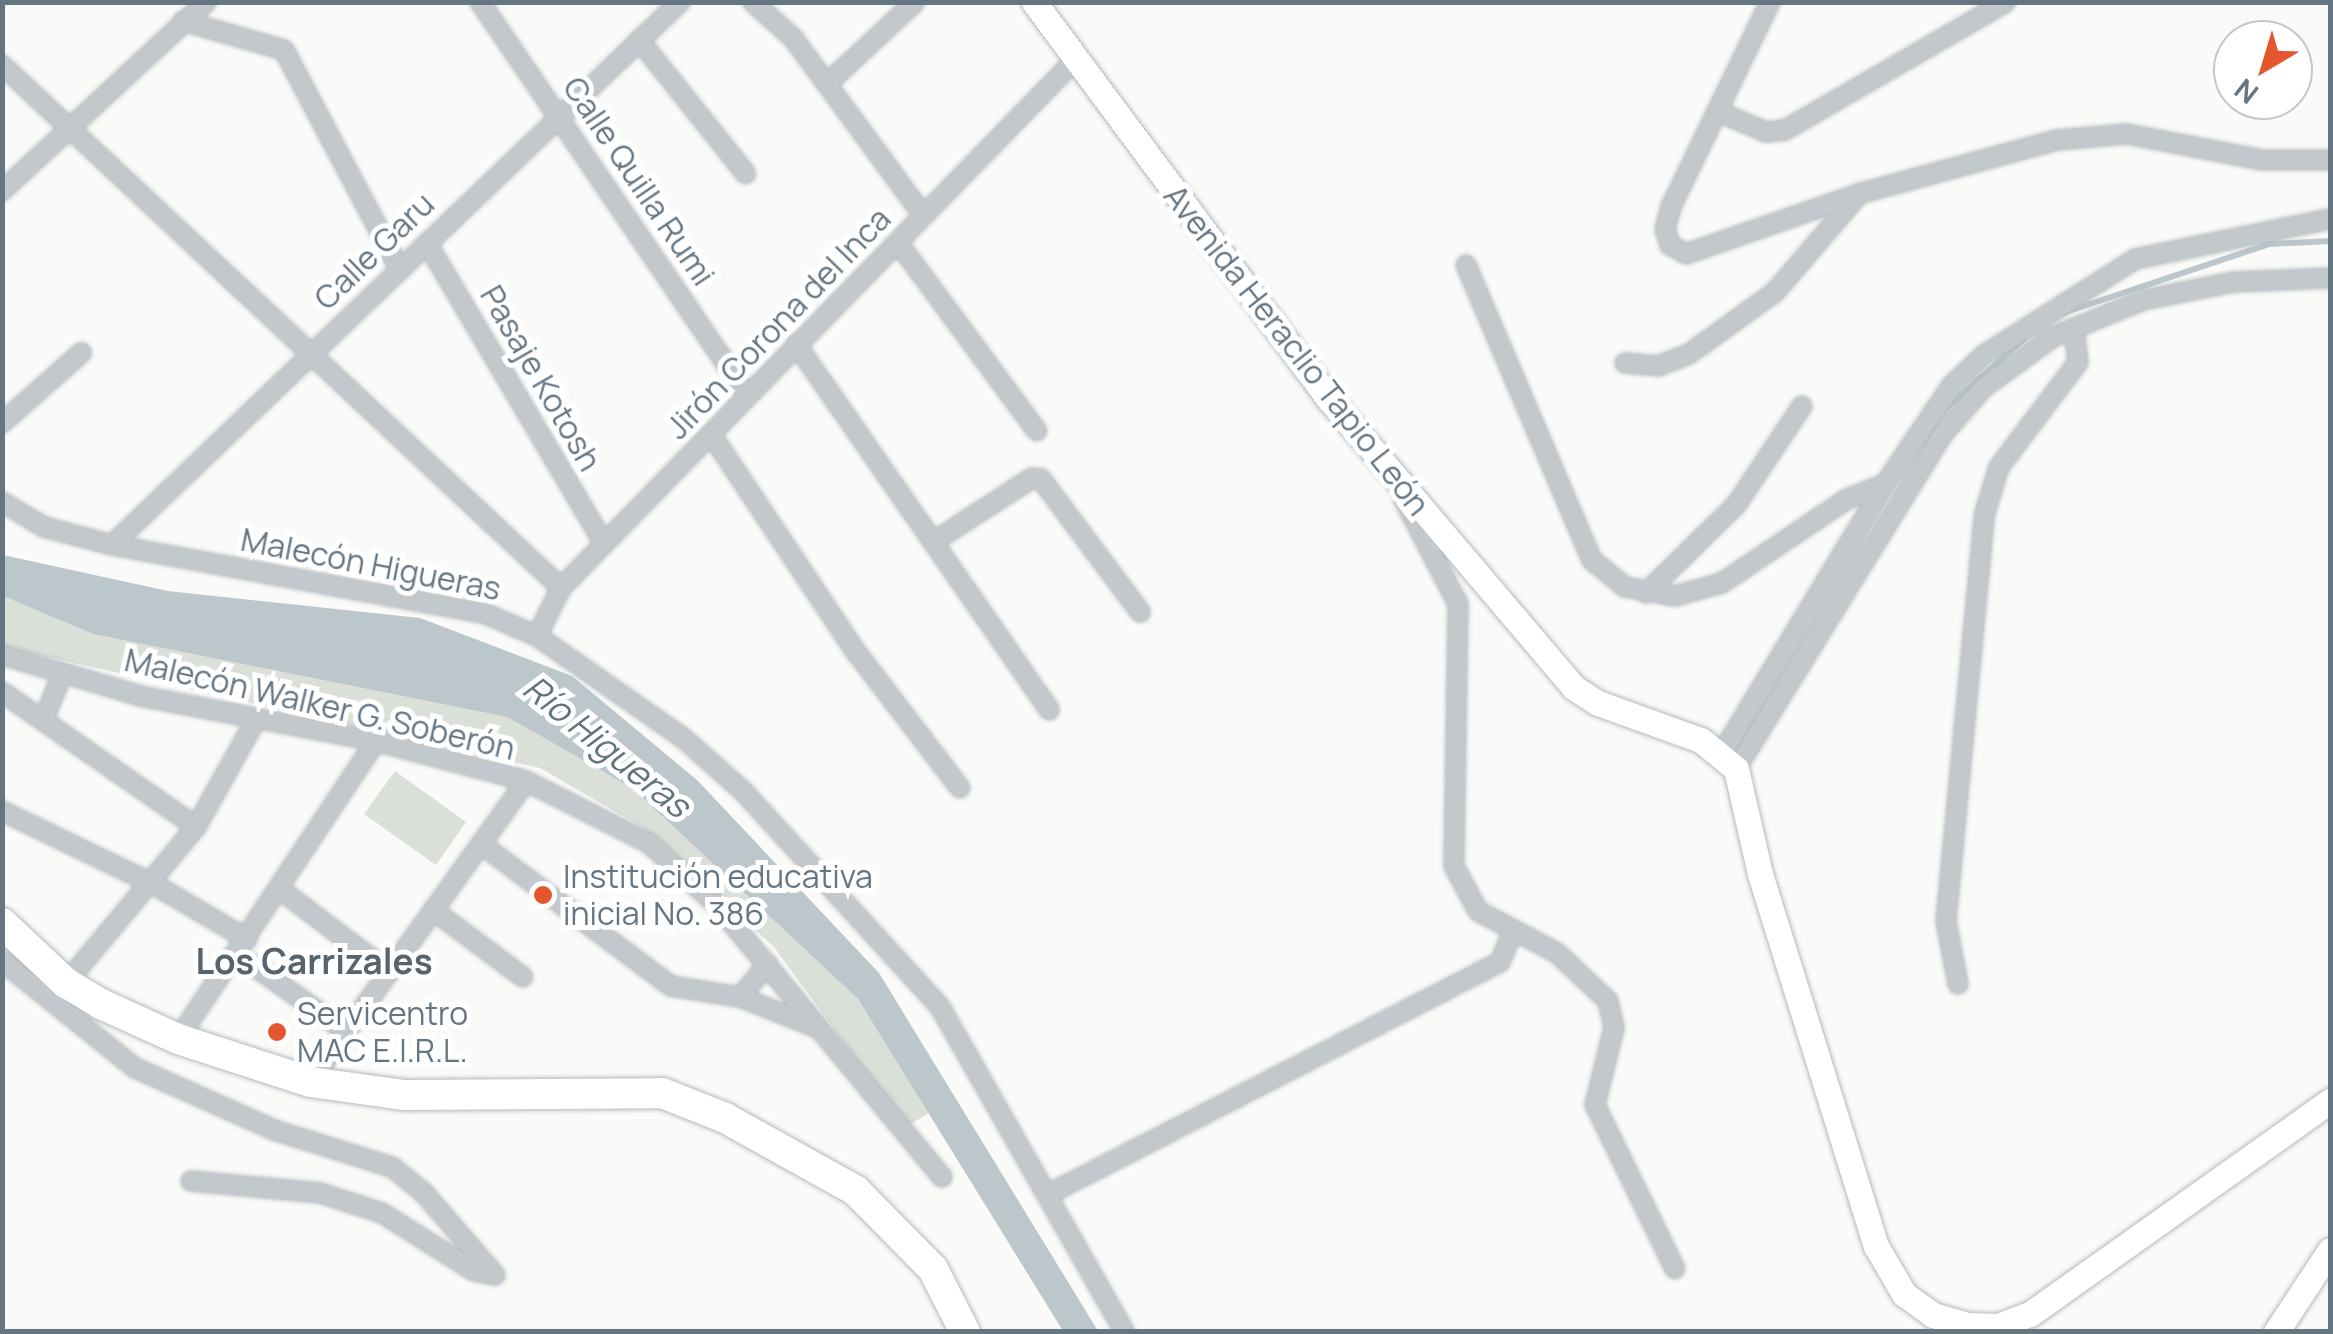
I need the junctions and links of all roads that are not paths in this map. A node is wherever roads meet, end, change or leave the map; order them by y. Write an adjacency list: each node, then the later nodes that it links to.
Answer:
1 (206, 2): 9 (street)
2 (680, 2): 10 (street, Calle Garu)
3 (753, 2): 13 (street)
4 (915, 2): 13 (street)
5 (1034, 2): 11 (street, Avenida Heraclio Tapio León)
6 (1770, 2): 14 (street)
7 (2006, 2): 14 (street)
8 (487, 5): 15 (street, Calle Quilla Rumi)
9 (183, 21): 16 (street); 26 (street)
10 (640, 40): 15 (street, Calle Garu); 18 (street)
11 (1075, 60): 21 (street, Jirón Corona del Inca); 38 (street, Avenida Heraclio Tapio León)
12 (2, 66): 16 (street)
13 (826, 84): 21 (street)
14 (1719, 112): 20 (street)
15 (557, 115): 23 (street, Calle Garu); 33 (street, Calle Quilla Rumi)
16 (67, 128): 19 (street); 30 (street)
17 (2330, 160): 20 (street)
18 (746, 174)
19 (2, 191)
20 (1858, 194): 32 (street)
21 (924, 214): 24 (street, Jirón Corona del Inca)
22 (2330, 219): 39 (street)
23 (427, 243): 26 (street, Calle Garu); 43 (street, Pasaje Kotosh)
24 (900, 244): 29 (street, Jirón Corona del Inca); 36 (street)
25 (1466, 264): 45 (street)
26 (400, 270): 30 (street, Calle Garu)
27 (2330, 278): 28 (street)
28 (2074, 328): 55 (street); 72 (street)
29 (796, 344): 33 (street, Jirón Corona del Inca); 41 (street)
30 (310, 352): 42 (street, Calle Garu); 44 (street)
31 (81, 353): 35 (street)
32 (1625, 363)
33 (747, 395): 37 (street, Jirón Corona del Inca)
34 (1802, 406): 45 (street)
35 (2, 423)
36 (1037, 431)
37 (711, 434): 43 (street, Jirón Corona del Inca); 57 (street)
38 (1391, 475): 55 (street, Avenida Heraclio Tapio León); 65 (street)
39 (1885, 484): 45 (street); 55 (street)
40 (2, 502): 42 (street, Malecón Higueras)
41 (933, 542): 46 (street); 51 (street)
42 (112, 544): 47 (street, Malecón Higueras)
43 (604, 544): 44 (street, Jirón Corona del Inca)
44 (561, 588): 47 (street, Jirón Corona del Inca)
45 (1646, 593)
46 (1140, 612)
47 (536, 636): 81 (street, Malecón Higueras)
48 (2, 656): 49 (street, Malecón Walker G. Soberón)
49 (62, 674): 52 (street, Malecón Walker G. Soberón); 53 (street)
50 (2, 692): 53 (street)
51 (1049, 710)
52 (257, 718): 54 (street, Malecón Walker G. Soberón); 59 (street)
53 (44, 719): 59 (street)
54 (376, 742): 56 (street, Malecón Walker G. Soberón); 62 (street)
55 (1729, 761): 84 (street)
56 (526, 781): 60 (street); 68 (street, Malecón Walker G. Soberón)
57 (960, 788)
58 (2, 811): 61 (street)
59 (196, 827): 61 (street)
60 (481, 844): 63 (street); 73 (street)
61 (154, 884): 66 (street); 71 (street)
62 (281, 890): 66 (street); 69 (street)
63 (433, 910): 69 (street); 70 (street)
64 (2, 923): 71 (highway)
65 (1513, 930): 81 (street); 83 (street)
66 (242, 946): 75 (street); 76 (street)
67 (2, 961): 80 (street)
68 (768, 964): 73 (street); 74 (street, Malecón Walker G. Soberón)
69 (389, 972): 75 (street)
70 (523, 977)
71 (66, 983): 76 (highway)
72 (1958, 984)
73 (740, 997): 74 (street)
74 (820, 1029): 79 (street, Malecón Walker G. Soberón)
75 (346, 1032): 77 (street)
76 (178, 1039): 77 (highway)
77 (310, 1082): 85 (highway)
78 (2330, 1101): 84 (street)
79 (942, 1177)
80 (191, 1181)
81 (1046, 1195): 86 (street, Malecón Higueras)
82 (2330, 1250): 87 (street)
83 (1675, 1269)
84 (1971, 1328)
85 (964, 1332)
86 (1125, 1332)
87 (2276, 1332)

